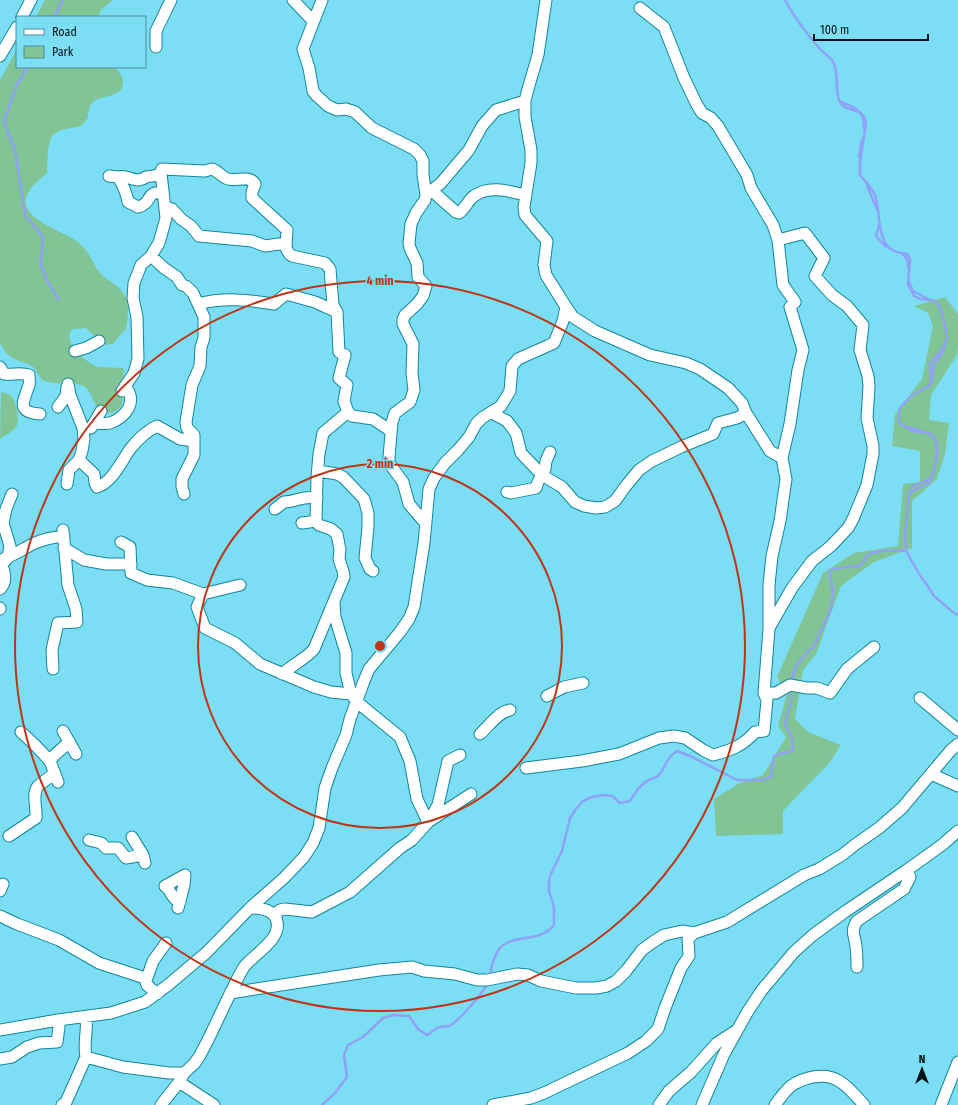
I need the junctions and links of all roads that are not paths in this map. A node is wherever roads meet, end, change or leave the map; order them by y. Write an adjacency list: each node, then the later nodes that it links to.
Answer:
1 (31, 0): 7 (street)
2 (171, 0): 10 (street)
3 (293, 0): 8 (street)
4 (322, 0): 8 (street)
5 (546, 0): 12 (street)
6 (640, 8): 18 (street)
7 (23, 16)
8 (313, 21): 15 (street)
9 (16, 29): 11 (street)
10 (156, 47)
11 (0, 56)
12 (525, 101): 15 (street); 16 (street)
13 (161, 173): 14 (street); 14 (street); 19 (street)
14 (163, 192): 17 (street)
15 (429, 193): 16 (street); 34 (street)
16 (524, 195): 22 (street)
17 (165, 207): 19 (street); 20 (street)
18 (778, 240): 38 (street); 62 (street)
19 (286, 242): 23 (street)
20 (151, 256): 21 (street); 33 (street)
21 (198, 304): 23 (street); 36 (street)
22 (566, 307): 30 (street); 31 (street)
23 (337, 312): 29 (street)
24 (99, 341): 25 (street)
25 (75, 351)
26 (0, 368): 32 (street)
27 (58, 407): 35 (street)
28 (101, 411): 33 (street)
29 (348, 412): 34 (street); 40 (street)
30 (492, 413): 41 (street); 50 (street)
31 (746, 413): 38 (street); 41 (street)
32 (40, 414)
33 (94, 423): 35 (street)
34 (391, 431): 50 (street)
35 (83, 432): 39 (street)
36 (190, 432): 39 (street); 45 (street)
37 (550, 452): 41 (street)
38 (782, 458): 62 (street)
39 (79, 460): 42 (street)
40 (318, 471): 46 (street); 55 (street)
41 (542, 475): 43 (street)
42 (67, 484)
43 (507, 492)
44 (12, 494): 53 (street)
45 (184, 494)
46 (317, 498): 47 (street); 48 (street)
47 (275, 510)
48 (316, 521): 49 (street); 59 (street)
49 (302, 523)
50 (426, 524): 69 (street)
51 (121, 542): 54 (street)
52 (64, 548): 53 (street); 54 (street); 60 (street)
53 (4, 558): 57 (street)
54 (131, 564): 58 (street)
55 (373, 571)
56 (240, 586): 58 (street)
57 (0, 589)
58 (203, 594): 65 (street)
59 (333, 600): 65 (street); 69 (street)
60 (76, 609): 61 (street); 64 (street)
61 (84, 626)
62 (769, 629): 67 (street)
63 (874, 647): 67 (street)
64 (53, 669)
65 (282, 674): 69 (street)
66 (583, 683): 68 (street)
67 (764, 694): 81 (street)
68 (548, 696)
69 (354, 698): 85 (street); 91 (street)
70 (920, 698): 72 (street)
71 (510, 710): 75 (street)
72 (958, 730)
73 (63, 731): 76 (street)
74 (21, 732): 80 (street)
75 (480, 734)
76 (69, 741): 78 (street); 80 (street)
77 (958, 744): 82 (street)
78 (76, 754)
79 (460, 755): 85 (street)
80 (50, 761): 87 (street)
81 (526, 768)
82 (931, 774): 83 (street); 94 (street)
83 (958, 786)
84 (471, 794): 85 (street)
85 (428, 822): 92 (street)
86 (958, 832): 90 (street)
87 (9, 836)
88 (132, 837): 89 (street)
89 (89, 840)
90 (907, 870): 96 (street); 103 (street)
91 (250, 908): 92 (street); 99 (street)
92 (274, 915): 98 (street)
93 (0, 916): 97 (street)
94 (694, 933): 98 (street); 111 (street)
95 (166, 943): 97 (street)
96 (856, 967)
97 (146, 981): 99 (street)
98 (230, 993): 107 (street)
99 (158, 994): 100 (street)
100 (86, 1017): 101 (street); 104 (street)
101 (58, 1020): 102 (street); 105 (street)
102 (0, 1030)
103 (737, 1030): 112 (street); 113 (street)
104 (86, 1057): 107 (street); 108 (street)
105 (0, 1059)
106 (958, 1062): 116 (street)
107 (181, 1078): 109 (street); 110 (street)
108 (62, 1105)
109 (161, 1105)
110 (214, 1105)
111 (493, 1105)
112 (659, 1105)
113 (702, 1105)
114 (775, 1105): 115 (street)
115 (864, 1105)
116 (941, 1105)

